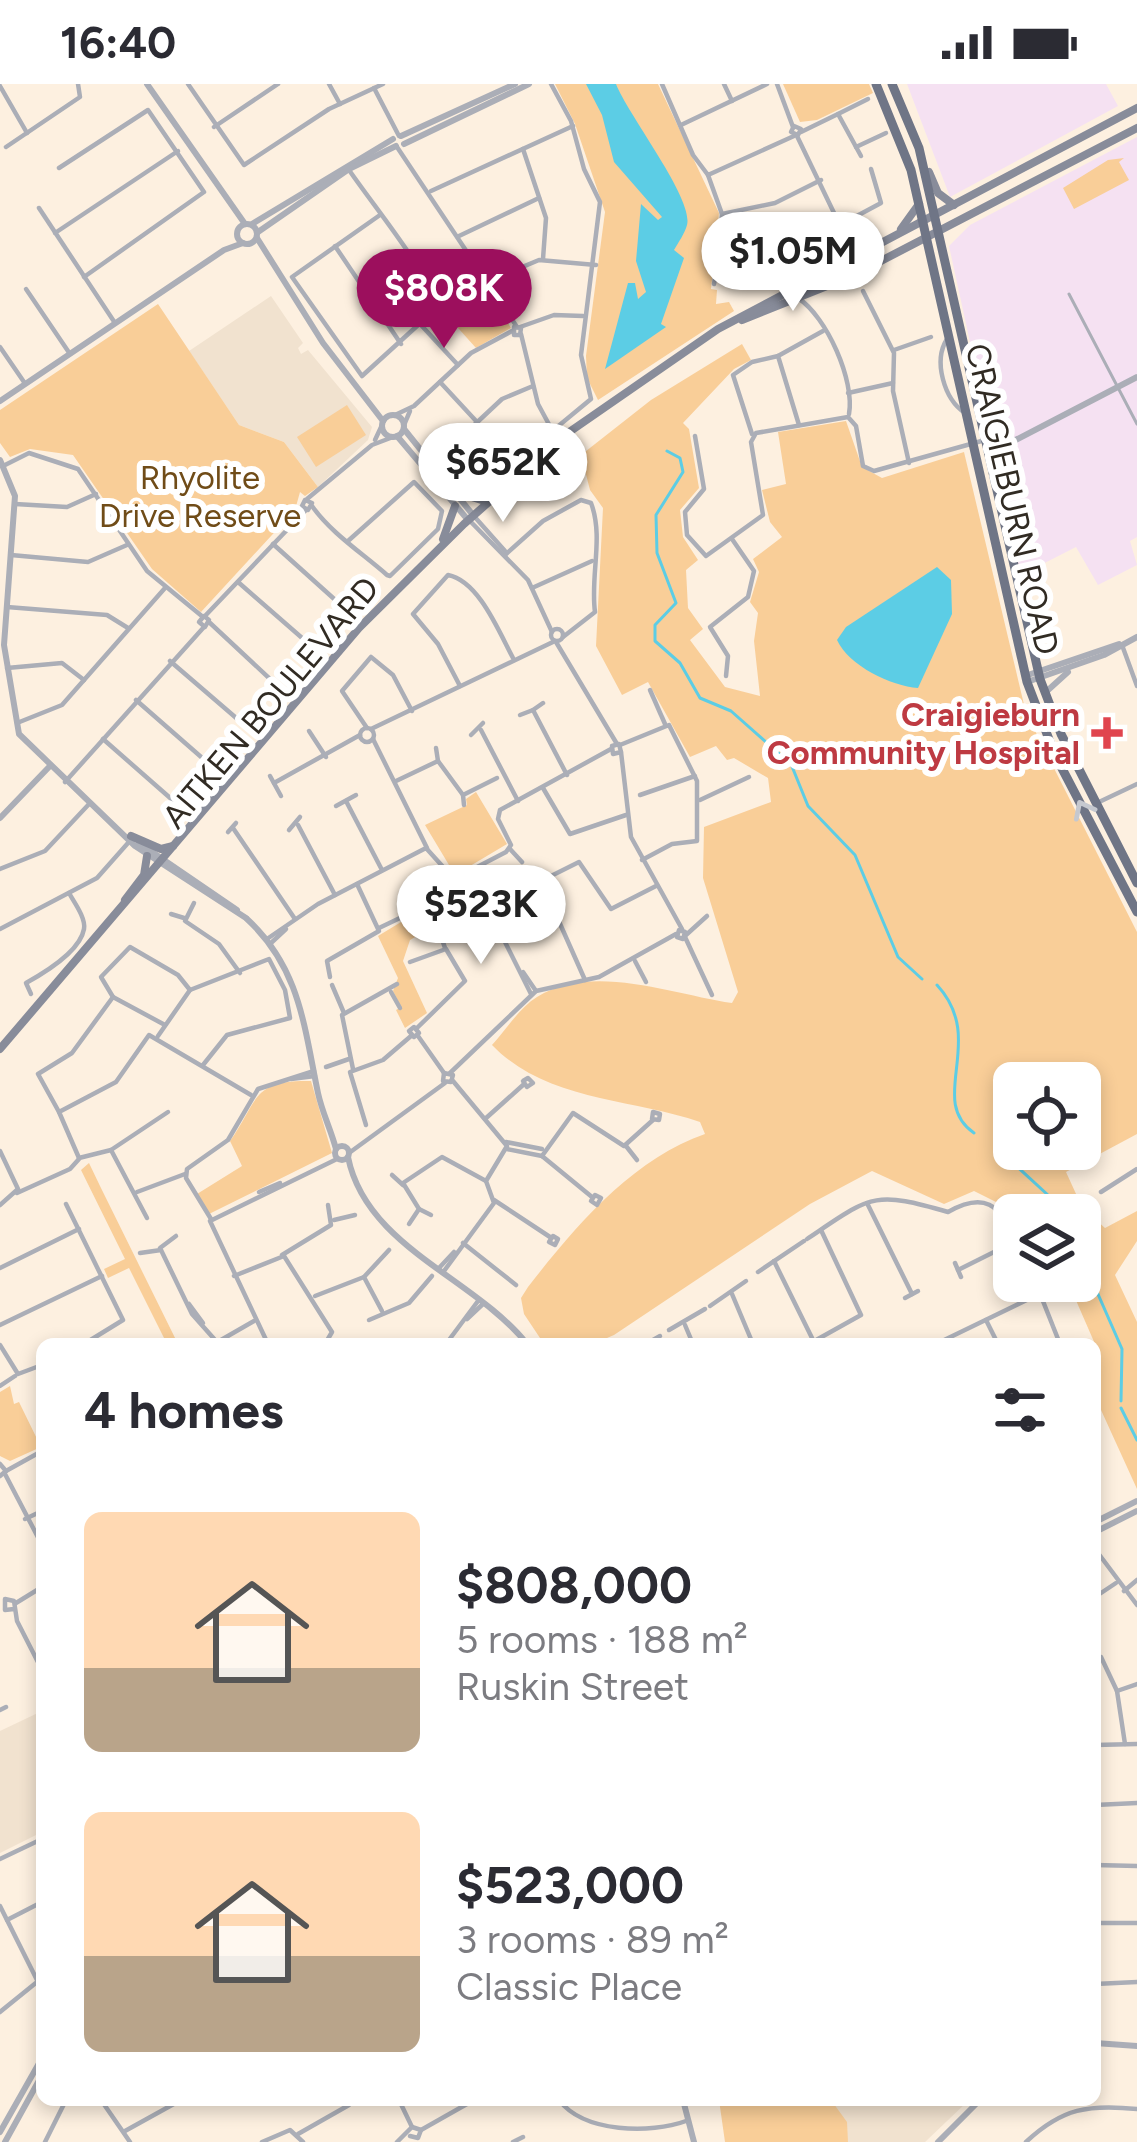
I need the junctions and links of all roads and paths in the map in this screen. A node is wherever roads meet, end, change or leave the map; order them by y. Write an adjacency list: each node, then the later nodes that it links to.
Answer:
1 (14, 84): 15 (street)
2 (78, 84): 27 (street)
3 (147, 84): 54 (street)
4 (188, 84): 24 (street)
5 (278, 84): 24 (street)
6 (329, 84): 19 (street)
7 (382, 84): 16 (street)
8 (551, 84): 23 (street)
9 (662, 84): 22 (street)
10 (724, 84): 18 (street)
11 (773, 84): 18 (street); 26 (street)
12 (876, 84): 43 (main road, CRAIGIEBURN ROAD)
13 (892, 84): 32 (main road, CRAIGIEBURN ROAD)
14 (523, 85): 29 (street)
15 (1, 88): 27 (street)
16 (374, 88): 19 (street); 29 (street)
17 (868, 99): 21 (street)
18 (732, 101): 22 (street)
19 (340, 104): 24 (street)
20 (1137, 108): 44 (main road, AITKEN BOULEVARD)
21 (838, 114): 26 (street); 31 (street)
22 (681, 125): 39 (street)
23 (573, 126): 33 (street); 64 (street)
24 (214, 127)
25 (1137, 128): 49 (main road, AITKEN BOULEVARD)
26 (797, 131): 39 (street); 40 (street)
27 (27, 133): 30 (street)
28 (886, 133): 31 (street)
29 (398, 141): 36 (street); 41 (street)
30 (6, 147)
31 (856, 147): 35 (street)
32 (919, 148): 44 (main road); 48 (main road, CRAIGIEBURN ROAD)
33 (522, 149): 41 (street); 42 (street)
34 (178, 151): 37 (street); 53 (street); 66 (street)
35 (861, 156)
36 (348, 167): 47 (street); 54 (street)
37 (59, 168)
38 (871, 169): 51 (street)
39 (708, 175): 46 (street)
40 (821, 180): 46 (street); 51 (street)
41 (430, 192): 56 (street)
42 (539, 198): 56 (street); 63 (street)
43 (919, 205): 50 (main road, CRAIGIEBURN ROAD); 55 (main road)
44 (954, 205): 48 (main road, AITKEN BOULEVARD)
45 (39, 208): 53 (street)
46 (722, 214): 61 (street)
47 (380, 215): 60 (street); 70 (street)
48 (934, 215): 50 (main road, AITKEN BOULEVARD); 52 (main road, CRAIGIEBURN ROAD)
49 (964, 218): 52 (main road, AITKEN BOULEVARD); 59 (main road)
50 (922, 221): 55 (main road, AITKEN BOULEVARD); 57 (main road, CRAIGIEBURN ROAD)
51 (840, 225): 61 (street)
52 (938, 231): 57 (main road, AITKEN BOULEVARD); 59 (main road, CRAIGIEBURN ROAD)
53 (55, 233): 66 (street)
54 (247, 234): 77 (street); 100 (street)
55 (896, 235): 79 (main road, AITKEN BOULEVARD)
56 (459, 236): 62 (street)
57 (926, 238): 58 (main road, AITKEN BOULEVARD); 65 (main road, CRAIGIEBURN ROAD)
58 (913, 244): 65 (main road); 71 (main road, AITKEN BOULEVARD)
59 (942, 244): 95 (main road, CRAIGIEBURN ROAD)
60 (335, 246): 83 (street); 83 (street)
61 (719, 256): 68 (street)
62 (475, 259): 67 (street); 70 (street)
63 (542, 259): 64 (street); 67 (street)
64 (596, 266): 76 (street)
65 (932, 267): 110 (main road, CRAIGIEBURN ROAD)
66 (84, 277): 77 (street)
67 (489, 281): 80 (street)
68 (713, 284)
69 (26, 289): 86 (street)
70 (429, 289): 78 (street)
71 (817, 291): 74 (main road, AITKEN BOULEVARD); 75 (street)
72 (863, 291): 85 (street)
73 (1069, 294): 94 (street)
74 (799, 298): 75 (street); 79 (main road, AITKEN BOULEVARD)
75 (813, 309): 81 (street)
76 (584, 316): 80 (street); 105 (street)
77 (116, 323): 86 (street)
78 (421, 325): 83 (street); 88 (street)
79 (718, 329): 117 (main road, AITKEN BOULEVARD)
80 (517, 331): 88 (street); 93 (street)
81 (823, 331): 87 (street); 96 (street)
82 (931, 337): 85 (street)
83 (401, 344)
84 (0, 347): 92 (street)
85 (894, 350): 91 (street)
86 (70, 354): 92 (street)
87 (778, 356): 103 (street); 106 (street)
88 (458, 365): 90 (street)
89 (1137, 379): 94 (street)
90 (440, 382): 98 (street); 101 (street)
91 (893, 383): 96 (street); 113 (street)
92 (25, 384): 97 (street)
93 (532, 386): 101 (street); 105 (street)
94 (1118, 389): 95 (street); 102 (street); 114 (street)
95 (974, 390): 109 (main road, CRAIGIEBURN ROAD)
96 (848, 393): 99 (street)
97 (0, 401)
98 (414, 406): 100 (street); 104 (street)
99 (848, 418): 103 (street); 113 (street)
100 (388, 419): 104 (street); 107 (street); 111 (street)
101 (477, 422): 105 (street)
102 (1137, 424)
103 (799, 425): 106 (street)
104 (404, 427): 107 (street); 115 (street)
105 (552, 430)
106 (754, 434): 122 (street)
107 (395, 437): 111 (street); 120 (street)
108 (693, 438): 122 (street)
109 (986, 440): 110 (street); 114 (main road, CRAIGIEBURN ROAD)
110 (972, 443): 113 (street); 148 (main road, CRAIGIEBURN ROAD)
111 (372, 445): 119 (street)
112 (1, 463): 116 (street); 118 (street)
113 (909, 463)
114 (991, 463): 136 (main road, CRAIGIEBURN ROAD)
115 (452, 491): 117 (main road); 121 (street)
116 (96, 494): 118 (street); 124 (street)
117 (488, 502): 121 (main road, AITKEN BOULEVARD)
118 (15, 504): 127 (street)
119 (308, 506): 123 (street); 125 (street)
120 (454, 506): 121 (street); 126 (main road)
121 (470, 517): 126 (main road, AITKEN BOULEVARD); 128 (street)
122 (732, 539): 147 (street)
123 (348, 541): 123 (street)
124 (128, 544): 127 (street); 131 (street)
125 (273, 544): 130 (street); 130 (street)
126 (440, 546): 194 (main road, AITKEN BOULEVARD)
127 (11, 556): 133 (street)
128 (508, 557): 129 (street); 132 (street)
129 (593, 562): 132 (street); 138 (street)
130 (238, 583): 134 (street)
131 (165, 588): 134 (street); 135 (street)
132 (532, 588): 138 (street)
133 (7, 607): 135 (street); 137 (street)
134 (204, 622): 143 (street); 143 (street)
135 (129, 629): 149 (street)
136 (1028, 633): 144 (street); 146 (main road, CRAIGIEBURN ROAD)
137 (2, 635): 145 (street)
138 (557, 635): 142 (street); 166 (street)
139 (1134, 638): 140 (street); 144 (street)
140 (1122, 645): 141 (street); 151 (street)
141 (1104, 655): 146 (street); 153 (street)
142 (513, 658): 150 (street); 150 (street)
143 (170, 661): 154 (street)
144 (1053, 667): 146 (street)
145 (6, 668): 149 (street); 159 (street)
146 (1038, 675): 148 (street); 153 (main road, CRAIGIEBURN ROAD)
147 (726, 676)
148 (1026, 679): 216 (main road, CRAIGIEBURN ROAD, one-way to 148)
149 (84, 680): 159 (street)
150 (460, 686): 157 (street)
151 (1137, 686)
152 (650, 690): 160 (street)
153 (1045, 694): 186 (main road, CRAIGIEBURN ROAD)
154 (136, 700): 164 (street); 164 (street)
155 (543, 703): 156 (street)
156 (533, 710): 158 (street); 170 (street)
157 (412, 711): 162 (street); 162 (street)
158 (520, 715)
159 (15, 724): 169 (street)
160 (665, 724): 166 (street); 171 (street)
161 (309, 731): 167 (street)
162 (367, 735): 167 (street); 174 (street)
163 (471, 735): 184 (street)
164 (103, 739): 175 (street)
165 (436, 748): 168 (street)
166 (616, 749): 170 (street); 189 (street)
167 (326, 757): 181 (street)
168 (437, 760): 174 (street); 179 (street)
169 (50, 767): 175 (street); 190 (street)
170 (567, 775): 177 (street)
171 (695, 776): 180 (street); 182 (street)
172 (749, 777): 182 (street)
173 (497, 778): 179 (street)
174 (397, 781): 195 (street)
175 (65, 782): 185 (street)
176 (1137, 784): 186 (street)
177 (543, 788): 184 (street); 189 (street)
178 (356, 795): 183 (street)
179 (463, 795): 188 (street)
180 (640, 795)
181 (280, 796)
182 (700, 800): 198 (street)
183 (346, 801): 187 (street); 202 (street)
184 (518, 801): 196 (street)
185 (90, 803): 193 (street); 201 (street)
186 (1096, 804): 207 (main road, CRAIGIEBURN ROAD)
187 (336, 806)
188 (464, 806)
189 (626, 815): 198 (street)
190 (0, 818)
191 (232, 828): 222 (street)
192 (289, 830): 212 (street)
193 (130, 838): 194 (main road); 197 (street); 200 (street); 211 (street)
194 (184, 839): 200 (main road, AITKEN BOULEVARD)
195 (427, 848): 202 (street); 205 (street)
196 (510, 849): 199 (street); 204 (street)
197 (147, 856): 200 (street); 221 (main road)
198 (642, 860): 209 (street)
199 (522, 862)
200 (163, 863): 221 (main road, AITKEN BOULEVARD); 227 (street)
201 (0, 869)
202 (382, 870): 208 (street)
203 (527, 871): 206 (street)
204 (470, 872): 205 (street); 243 (street)
205 (451, 878): 210 (street)
206 (540, 882): 215 (street); 235 (street)
207 (1137, 883)
208 (357, 884): 212 (street); 224 (street)
209 (656, 886): 215 (street); 226 (street)
210 (435, 892)
211 (68, 893): 225 (street); 244 (street)
212 (335, 895): 222 (street)
213 (194, 903): 220 (street)
214 (425, 906): 224 (street)
215 (608, 908): 218 (street)
216 (1137, 913)
217 (171, 914): 220 (street)
218 (602, 914)
219 (707, 916): 226 (street)
220 (184, 918): 233 (street)
221 (112, 922): 252 (main road, AITKEN BOULEVARD)
222 (292, 922): 227 (street)
223 (437, 924): 228 (street)
224 (379, 928): 231 (street)
225 (0, 929)
226 (681, 934): 230 (street); 238 (street)
227 (269, 941): 257 (street)
228 (445, 948): 232 (street); 250 (street)
229 (320, 956): 231 (street)
230 (634, 959): 235 (street); 236 (street)
231 (328, 960): 234 (street)
232 (410, 962)
233 (240, 974): 241 (street); 254 (street)
234 (329, 976)
235 (585, 980): 243 (street)
236 (646, 982)
237 (397, 983): 242 (street)
238 (706, 984): 240 (street); 245 (street)
239 (332, 985): 248 (street)
240 (697, 989)
241 (190, 990): 246 (street); 249 (street)
242 (390, 990): 247 (street); 248 (street)
243 (534, 993): 258 (street)
244 (31, 994)
245 (712, 995)
246 (113, 997): 249 (street); 262 (street)
247 (400, 1008)
248 (344, 1013): 253 (street)
249 (165, 1024): 251 (street)
250 (415, 1033): 256 (street); 258 (street)
251 (158, 1036): 254 (street); 262 (street)
252 (0, 1049)
253 (349, 1059): 255 (street); 256 (street)
254 (203, 1065): 260 (street)
255 (326, 1067)
256 (353, 1069): 267 (street)
257 (314, 1074): 260 (street); 272 (street)
258 (448, 1078): 265 (street); 272 (street)
259 (523, 1085): 265 (street)
260 (251, 1095): 277 (street)
261 (577, 1104): 264 (street)
262 (59, 1112): 274 (street)
263 (168, 1112): 270 (street)
264 (576, 1113): 269 (street); 273 (street)
265 (485, 1119): 268 (street)
266 (653, 1120): 269 (street)
267 (366, 1125)
268 (507, 1146): 273 (street); 279 (street)
269 (626, 1146): 275 (street)
270 (111, 1150): 274 (street); 282 (street)
271 (0, 1151): 281 (street)
272 (342, 1153): 295 (street); 310 (street)
273 (543, 1153): 284 (street)
274 (79, 1158): 281 (street)
275 (637, 1160)
276 (1137, 1169): 283 (street)
277 (185, 1174): 282 (street); 295 (street)
278 (392, 1175): 280 (street)
279 (486, 1181): 280 (street); 285 (street)
280 (403, 1185): 291 (street)
281 (18, 1191): 288 (street)
282 (137, 1192): 294 (street)
283 (1102, 1192)
284 (592, 1197)
285 (494, 1200): 301 (street); 302 (street)
286 (867, 1203): 290 (street); 299 (street); 320 (street)
287 (66, 1204): 298 (street)
288 (0, 1205)
289 (328, 1205): 296 (street)
290 (993, 1206)
291 (419, 1209): 293 (street); 297 (street)
292 (355, 1215): 296 (street)
293 (431, 1215)
294 (147, 1218)
295 (211, 1219): 314 (street)
296 (334, 1220): 307 (street)
297 (409, 1224)
298 (79, 1229): 309 (street); 313 (street)
299 (820, 1230): 308 (street); 344 (street)
300 (176, 1236): 303 (street)
301 (550, 1238)
302 (460, 1246): 310 (street); 318 (street)
303 (160, 1249): 306 (street); 334 (street)
304 (388, 1250): 316 (street)
305 (993, 1252): 311 (street)
306 (140, 1253)
307 (282, 1255): 314 (street); 321 (street)
308 (774, 1261): 312 (street); 343 (street)
309 (0, 1268)
310 (442, 1270): 322 (street)
311 (958, 1270)
312 (758, 1272)
313 (102, 1276): 329 (street); 333 (street)
314 (234, 1276): 328 (street)
315 (432, 1276): 325 (street)
316 (364, 1277): 321 (street); 325 (street)
317 (746, 1281): 319 (street)
318 (516, 1285)
319 (732, 1294): 330 (street); 342 (street)
320 (912, 1294)
321 (313, 1298): 337 (street)
322 (481, 1301): 338 (street); 339 (street)
323 (1023, 1302): 327 (street)
324 (1044, 1302): 347 (street)
325 (382, 1311): 326 (street)
326 (369, 1320)
327 (986, 1320): 345 (street); 346 (street)
328 (252, 1322): 335 (street); 336 (street)
329 (0, 1325)
330 (685, 1325): 331 (street); 341 (street)
331 (669, 1330)
332 (660, 1336): 340 (street)
333 (96, 1338)
334 (212, 1338)
335 (222, 1338)
336 (264, 1338)
337 (329, 1338)
338 (451, 1338)
339 (522, 1338)
340 (656, 1338)
341 (690, 1338)
342 (750, 1338)
343 (809, 1338)
344 (819, 1338)
345 (948, 1338)
346 (995, 1338)
347 (1058, 1338)
348 (0, 1345): 350 (street)
349 (36, 1367): 350 (street)
350 (16, 1374): 351 (street)
351 (0, 1386)
352 (36, 1454): 353 (street)
353 (3, 1471): 358 (street)
354 (1137, 1501): 357 (street)
355 (1137, 1511): 359 (street)
356 (36, 1514): 358 (street)
357 (1101, 1519)
358 (25, 1520): 360 (street)
359 (1101, 1529)
360 (36, 1536)
361 (1101, 1559): 363 (street)
362 (1137, 1580): 366 (street)
363 (1116, 1582): 366 (street); 367 (street)
364 (0, 1589): 368 (street)
365 (36, 1590): 368 (street)
366 (1124, 1592): 369 (street)
367 (1101, 1593)
368 (7, 1605): 371 (street)
369 (1137, 1605)
370 (36, 1651): 371 (street)
371 (33, 1652): 373 (street)
372 (1101, 1657): 375 (street)
373 (36, 1658)
374 (1137, 1684): 375 (street)
375 (1117, 1691): 376 (street)
376 (1125, 1744): 377 (street); 378 (street)
377 (1137, 1744)
378 (1101, 1745)
379 (1137, 1803): 380 (street)
380 (1101, 1805)
381 (36, 1842): 382 (street)
382 (0, 1859)
383 (1101, 1865): 384 (street)
384 (1137, 1866)
385 (36, 1905): 387 (street)
386 (0, 1906): 387 (street)
387 (7, 1920): 390 (street)
388 (1137, 1923): 389 (street)
389 (1101, 1924)
390 (36, 1979)
391 (36, 1982): 394 (street)
392 (1137, 1982): 393 (street)
393 (1101, 1984)
394 (1, 2007)
395 (1101, 2044): 396 (street)
396 (1137, 2046)
397 (36, 2069): 415 (street)
398 (36, 2086): 420 (street)
399 (1101, 2105): 410 (street)
400 (63, 2106): 421 (street)
401 (106, 2106): 414 (street)
402 (162, 2106): 414 (street)
403 (346, 2106): 416 (street)
404 (402, 2106): 412 (street)
405 (463, 2106): 413 (street)
406 (567, 2106): 411 (street)
407 (684, 2106): 411 (street)
408 (974, 2106): 428 (street)
409 (1086, 2106): 429 (street)
410 (1137, 2109)
411 (687, 2123): 427 (street)
412 (412, 2127): 413 (street); 417 (street)
413 (421, 2130): 419 (street)
414 (125, 2131): 422 (street)
415 (0, 2132)
416 (298, 2134): 423 (street); 424 (street)
417 (410, 2135): 419 (street); 425 (street)
418 (524, 2137): 426 (street)
419 (419, 2140)
420 (5, 2142)
421 (45, 2142)
422 (130, 2142)
423 (262, 2142)
424 (303, 2142)
425 (397, 2142)
426 (513, 2142)
427 (694, 2142)
428 (938, 2142)
429 (1026, 2142)

